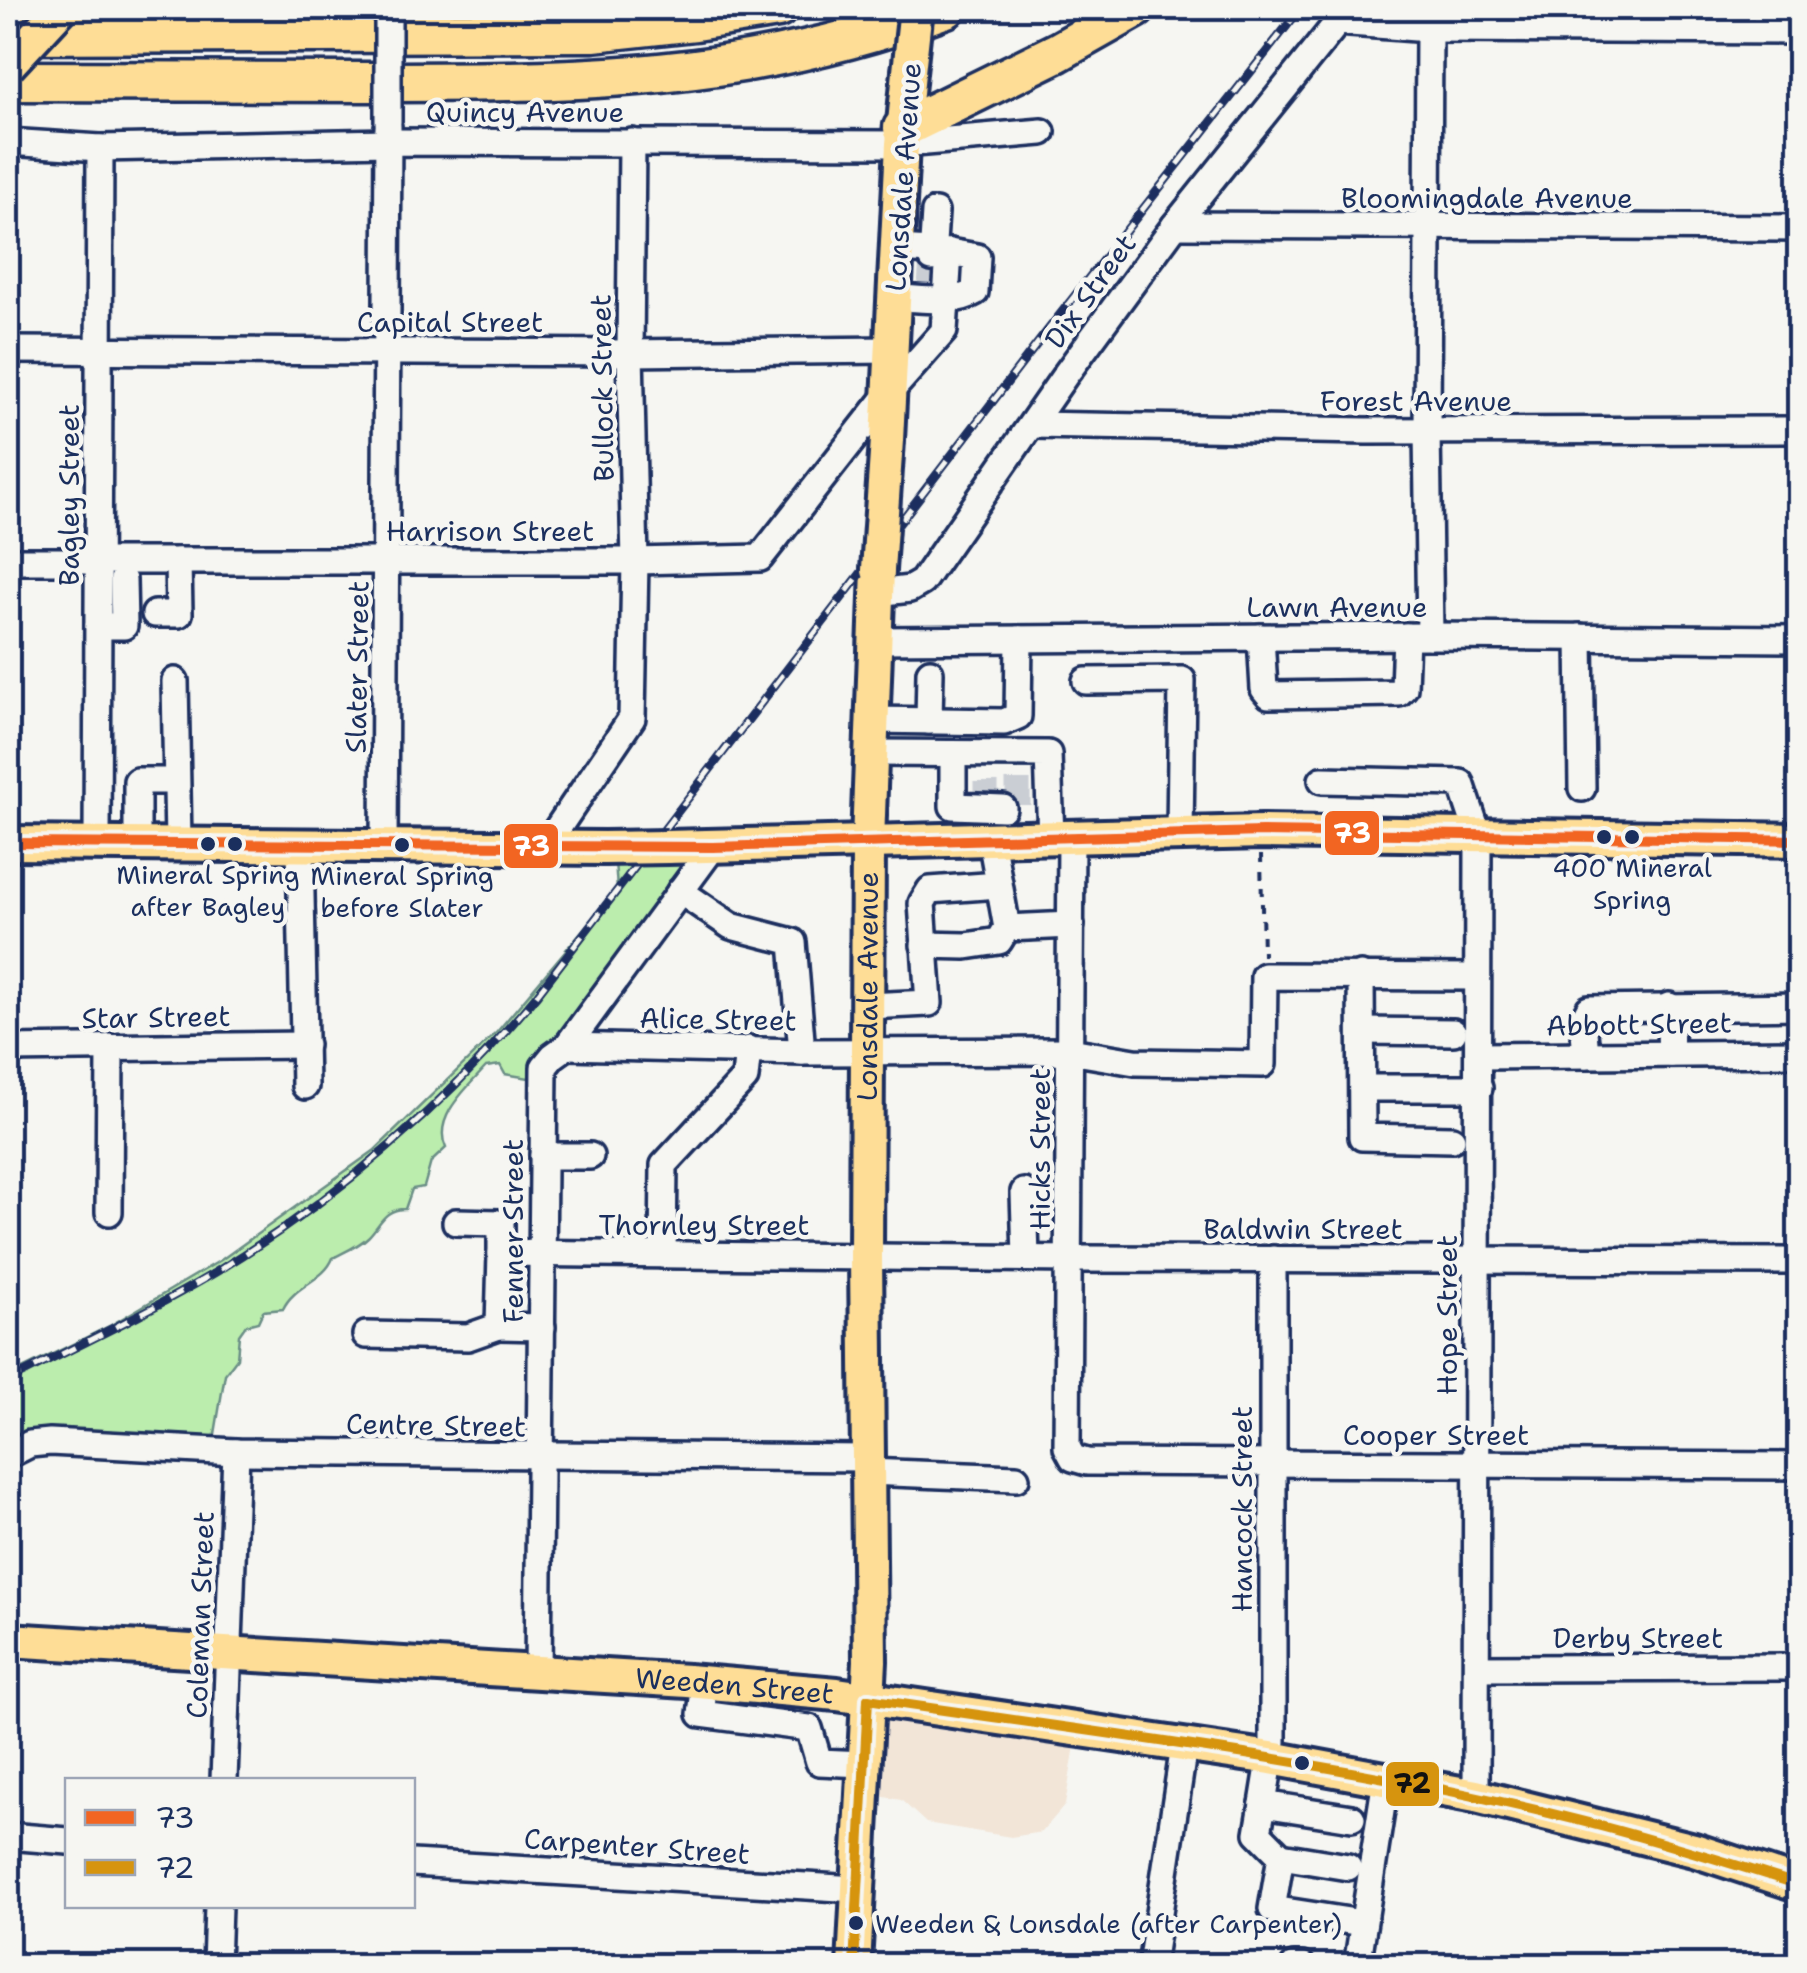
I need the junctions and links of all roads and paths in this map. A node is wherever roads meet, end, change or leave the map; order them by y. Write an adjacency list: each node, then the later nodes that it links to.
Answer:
1 (61, 8): 13 (main road, bridge)
2 (388, 8): 15 (street, Slater Street, bridge)
3 (778, 8): 12 (highway)
4 (916, 8): 17 (main road, Lonsdale Avenue, bridge)
5 (946, 8): 14 (highway)
6 (1136, 8): 17 (highway)
7 (1343, 15): 9 (street); 22 (street, Dix Street)
8 (8, 16): 12 (highway)
9 (1429, 28): 10 (street); 23 (street)
10 (1800, 31)
11 (8, 34): 12 (highway)
12 (222, 34)
13 (8, 65)
14 (8, 81)
15 (388, 132): 19 (street, Quincy Avenue); 20 (street, Quincy Avenue); 30 (street, Slater Street)
16 (1042, 132): 17 (street, Quincy Avenue)
17 (902, 136): 19 (street, Quincy Avenue); 25 (main road, Lonsdale Avenue)
18 (8, 142): 20 (street, Quincy Avenue)
19 (632, 142): 32 (street, Bullock Street)
20 (100, 148): 31 (street, Bagley Street)
21 (935, 212): 26 (street)
22 (1175, 225): 23 (street, Bloomingdale Avenue); 35 (street, Dix Street)
23 (1429, 225): 24 (street, Bloomingdale Avenue); 36 (street)
24 (1800, 228)
25 (897, 249): 26 (street); 28 (main road, Lonsdale Avenue)
26 (938, 254): 27 (street)
27 (935, 296): 28 (street); 33 (street)
28 (896, 298): 33 (main road, Lonsdale Avenue)
29 (8, 350): 31 (street, Capital Street)
30 (389, 351): 31 (street, Capital Street); 32 (street, Capital Street); 41 (street, Slater Street)
31 (99, 352): 39 (street, Bagley Street)
32 (630, 353): 33 (street, Capital Street); 42 (street, Bullock Street)
33 (908, 353): 34 (main road, Lonsdale Avenue)
34 (890, 390): 42 (street, Harrison Street); 44 (main road, Lonsdale Avenue, bridge)
35 (1032, 425): 36 (street, Forest Avenue); 44 (street, Dix Street)
36 (1427, 430): 37 (street, Forest Avenue); 47 (street)
37 (1800, 430)
38 (8, 561): 39 (street, Harrison Street)
39 (98, 561): 40 (street, Harrison Street); 46 (street, Bagley Street)
40 (178, 561): 41 (street, Harrison Street); 45 (street)
41 (388, 561): 42 (street, Harrison Street); 79 (street, Slater Street)
42 (635, 561): 80 (street, Bullock Street)
43 (123, 580): 46 (street)
44 (878, 581): 52 (main road, Lonsdale Avenue)
45 (154, 614)
46 (116, 632): 73 (street, Bagley Street)
47 (1418, 636): 48 (street, Lawn Avenue); 48 (street); 49 (street, Lawn Avenue)
48 (1261, 637): 50 (street, Lawn Avenue)
49 (1580, 637): 51 (street, Lawn Avenue); 66 (street)
50 (1019, 639): 52 (street, Lawn Avenue); 57 (street)
51 (1800, 639)
52 (874, 640): 56 (main road, Lonsdale Avenue)
53 (930, 672): 57 (street)
54 (175, 680): 65 (street)
55 (1086, 681): 70 (street)
56 (872, 720): 57 (street); 58 (main road, Lonsdale Avenue)
57 (929, 721)
58 (870, 753): 59 (street); 74 (main road, Lonsdale Avenue)
59 (953, 754): 60 (street); 67 (street)
60 (986, 754): 61 (street); 62 (street)
61 (1018, 754): 63 (street); 71 (street, Hicks Street)
62 (986, 780)
63 (1018, 780)
64 (1322, 780): 69 (street, Hope Street)
65 (176, 781): 76 (street); 77 (street)
66 (1582, 788)
67 (1003, 824): 71 (main road); 74 (main road); 82 (street)
68 (1262, 832): 69 (main road); 70 (main road); 89 (path)
69 (1478, 834): 72 (main road); 90 (street, Hope Street)
70 (1180, 835): 71 (main road)
71 (1061, 838): 85 (street, Hicks Street)
72 (1800, 840)
73 (97, 842): 75 (main road); 77 (main road)
74 (868, 842): 81 (main road); 91 (main road, Lonsdale Avenue)
75 (8, 843)
76 (178, 843): 77 (main road); 78 (main road)
77 (137, 844)
78 (300, 847): 79 (main road); 96 (street)
79 (384, 847): 80 (main road)
80 (545, 847): 81 (main road, bridge)
81 (713, 847): 84 (street, Fenner Street)
82 (999, 885): 83 (street); 86 (street)
83 (930, 890): 87 (street); 87 (street)
84 (680, 891): 97 (street, Fenner Street); 103 (street)
85 (1070, 925): 86 (street); 101 (street, Hicks Street)
86 (1007, 928): 87 (street)
87 (924, 945): 91 (street)
88 (1361, 975): 89 (street); 90 (street); 94 (street)
89 (1264, 976): 101 (street)
90 (1477, 977): 107 (street, Hope Street)
91 (868, 1006): 102 (main road, Lonsdale Avenue)
92 (1669, 1006): 93 (street); 105 (street); 106 (street)
93 (1800, 1006)
94 (1362, 1031): 95 (street); 109 (street)
95 (1452, 1032)
96 (304, 1045): 98 (street, Star Street); 108 (street)
97 (568, 1046): 100 (street, Alice Street); 112 (street, Fenner Street)
98 (110, 1047): 99 (street, Star Street); 115 (street)
99 (8, 1049)
100 (748, 1049): 103 (street, Alice Street); 119 (street)
101 (1070, 1050): 102 (street); 122 (street, Hicks Street)
102 (868, 1051): 103 (street, Alice Street); 120 (main road, Lonsdale Avenue)
103 (802, 1052)
104 (1800, 1053): 105 (street, Abbott Street)
105 (1671, 1054): 106 (street, Abbott Street)
106 (1586, 1055): 107 (street, Abbott Street)
107 (1480, 1056): 110 (street, Hope Street)
108 (305, 1086)
109 (1362, 1088): 110 (street); 111 (street)
110 (1479, 1088): 124 (street, Hope Street)
111 (1452, 1139)
112 (543, 1156): 113 (street); 118 (street, Fenner Street)
113 (590, 1156)
114 (1024, 1192): 121 (street)
115 (109, 1212)
116 (456, 1222): 117 (street)
117 (501, 1253): 118 (street, Thornley Street); 126 (street)
118 (542, 1254): 119 (street, Thornley Street); 127 (street, Fenner Street)
119 (663, 1254): 120 (street, Thornley Street)
120 (866, 1256): 121 (street, Baldwin Street); 134 (main road, Lonsdale Avenue)
121 (1026, 1258): 122 (street, Baldwin Street)
122 (1071, 1259): 123 (street, Baldwin Street); 132 (street, Hicks Street)
123 (1272, 1259): 124 (street, Baldwin Street); 133 (street, Hancock Street)
124 (1477, 1260): 125 (street, Baldwin Street); 135 (street, Hope Street)
125 (1800, 1262)
126 (499, 1326): 127 (street); 128 (street)
127 (542, 1327): 131 (street, Fenner Street)
128 (366, 1335)
129 (236, 1452): 130 (street, Centre Street); 131 (street, Centre Street); 139 (street, Coleman Street)
130 (8, 1455)
131 (539, 1457): 134 (street, Centre Street); 142 (street, Fenner Street)
132 (1073, 1458): 133 (street, Cooper Street)
133 (1272, 1463): 135 (street, Cooper Street); 146 (street, Hancock Street)
134 (867, 1465): 137 (street, Centre Street); 144 (main road, Lonsdale Avenue)
135 (1477, 1465): 136 (street, Cooper Street); 141 (street, Hope Street)
136 (1800, 1466)
137 (1016, 1478)
138 (8, 1640): 139 (main road, Weeden Street)
139 (230, 1654): 142 (main road, Weeden Street); 148 (street, Coleman Street)
140 (1800, 1667): 141 (street, Derby Street)
141 (1477, 1668): 150 (street, Hope Street)
142 (538, 1673): 143 (main road, Weeden Street)
143 (705, 1683): 144 (main road, Weeden Street); 147 (street)
144 (868, 1699): 145 (main road, Weeden Street); 147 (main road, Lonsdale Avenue)
145 (1184, 1746): 146 (main road, Weeden Street); 164 (street)
146 (1270, 1758): 149 (main road, Weeden Street); 151 (street, Hancock Street)
147 (864, 1764): 159 (main road, Lonsdale Avenue)
148 (224, 1778)
149 (1386, 1779): 150 (main road, Weeden Street); 161 (street)
150 (1476, 1796): 158 (main road, Weeden Street)
151 (1263, 1804): 152 (street); 155 (street)
152 (1352, 1818)
153 (8, 1836): 154 (street)
154 (65, 1840)
155 (1281, 1856): 157 (street); 161 (street)
156 (415, 1862): 159 (street, Carpenter Street)
157 (1348, 1868)
158 (1800, 1885)
159 (857, 1889): 163 (main road, Lonsdale Avenue)
160 (218, 1908): 162 (street)
161 (1362, 1923): 167 (street)
162 (216, 1966)
163 (854, 1966)
164 (1151, 1966)
165 (1294, 1966): 166 (street)
166 (1302, 1966)
167 (1357, 1966)

